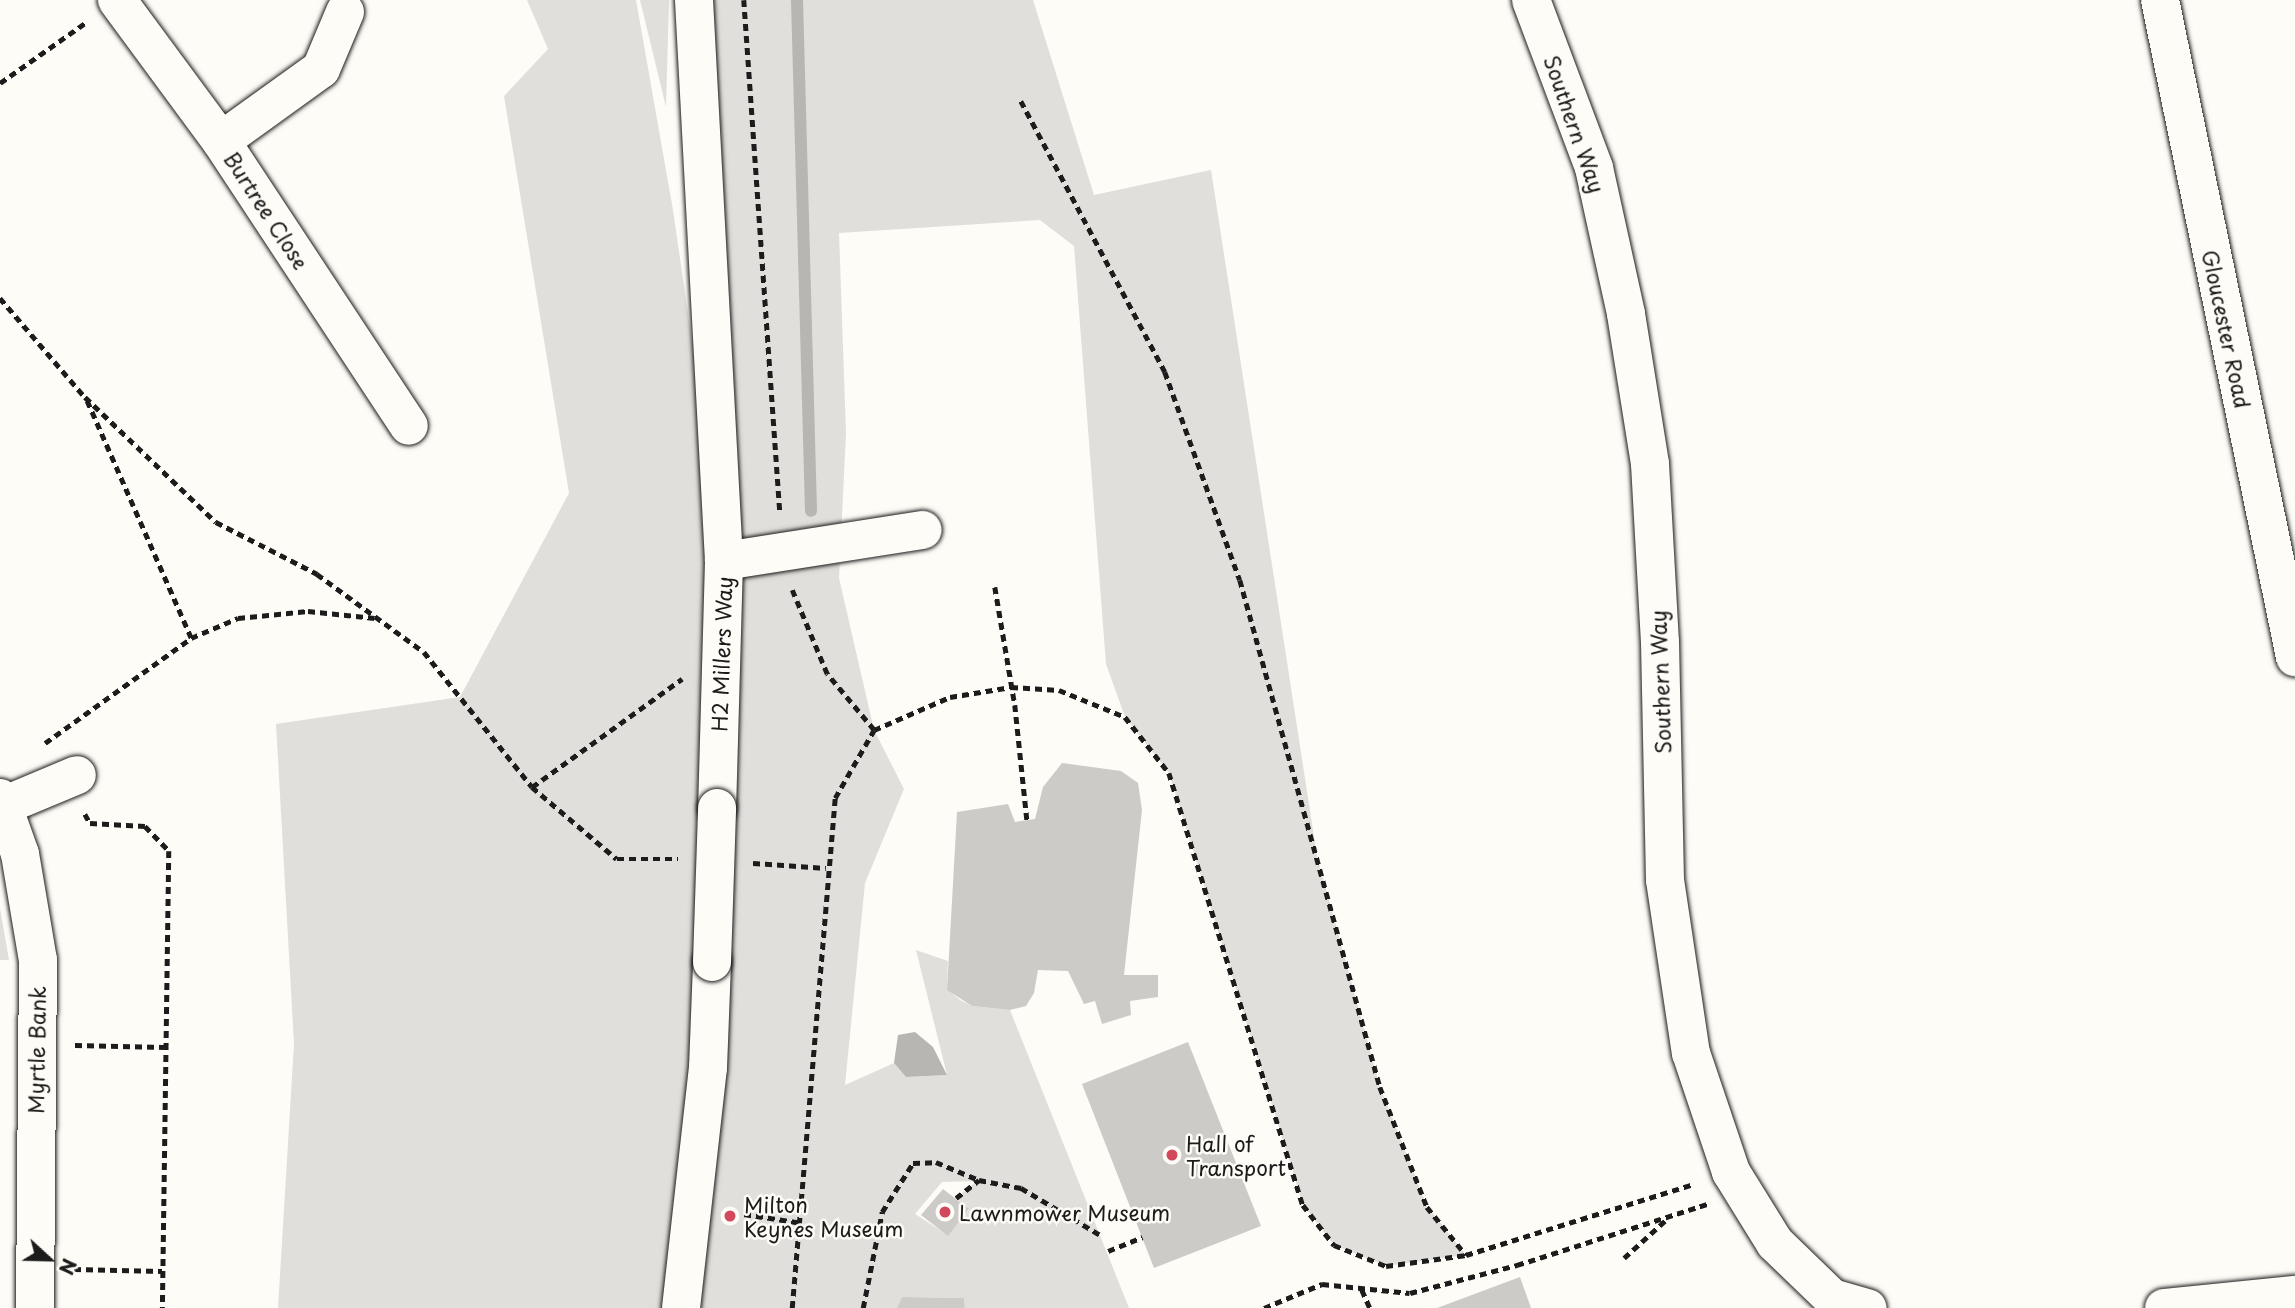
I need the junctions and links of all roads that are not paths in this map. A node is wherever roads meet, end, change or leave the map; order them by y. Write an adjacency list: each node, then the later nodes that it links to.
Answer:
1 (694, 0): 9 (street, H2 Millers Way)
2 (1531, 0): 16 (street, Southern Way)
3 (2160, 0): 10 (street, Gloucester Road)
4 (106, 8): 6 (street, Burtree Close)
5 (345, 12): 6 (street)
6 (221, 141): 7 (street, Burtree Close)
7 (408, 426)
8 (923, 530): 9 (street)
9 (724, 561): 15 (street, H2 Millers Way, bridge)
10 (2295, 657)
11 (71, 778): 12 (street)
12 (1, 802): 14 (street, Myrtle Bank)
13 (2295, 1295): 17 (street)
14 (34, 1308)
15 (681, 1308)
16 (1868, 1308)
17 (2164, 1308)

